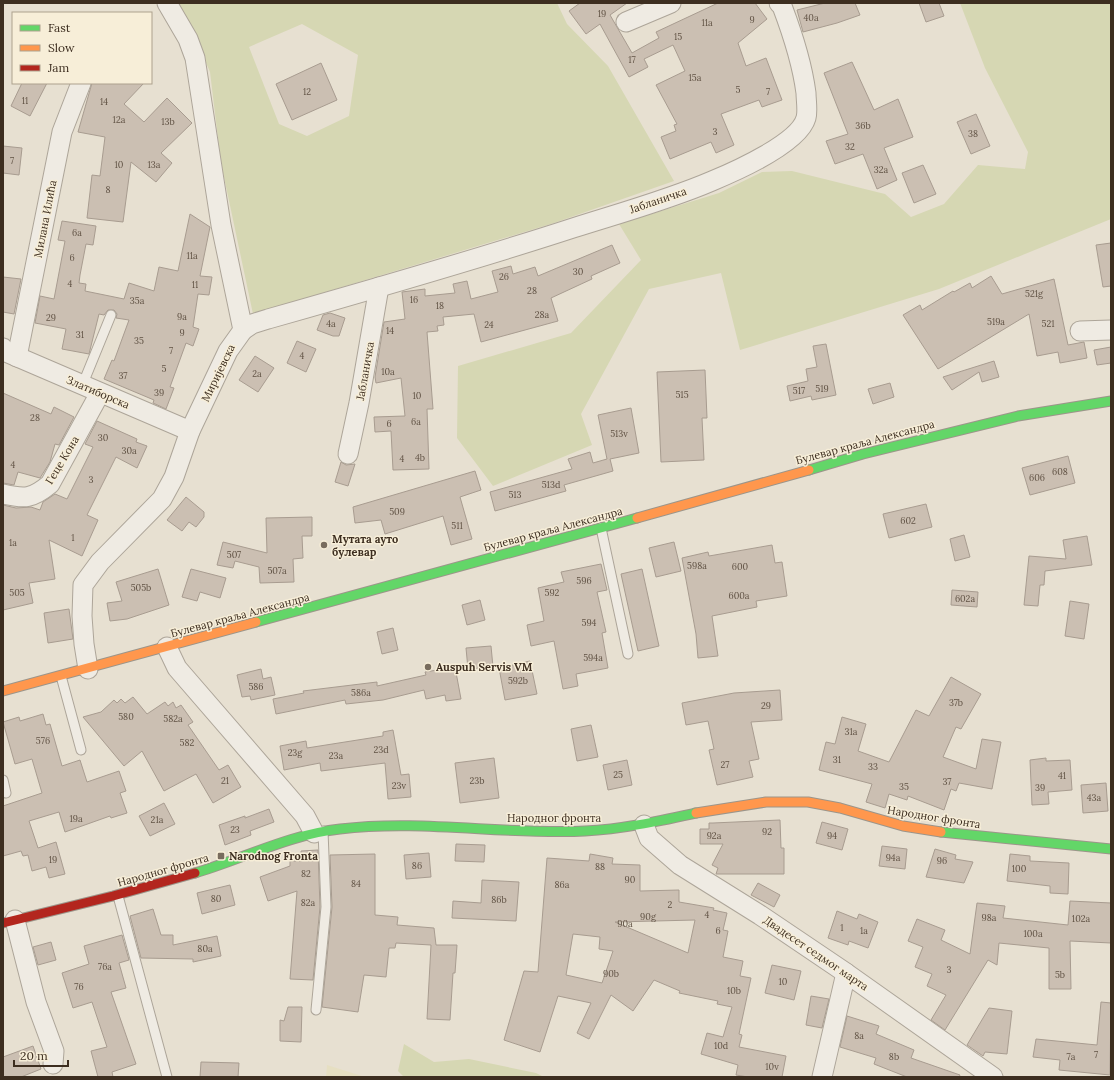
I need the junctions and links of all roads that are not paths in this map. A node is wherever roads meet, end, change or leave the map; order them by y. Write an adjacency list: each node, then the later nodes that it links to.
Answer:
1 (167, 3): 8 (street)
2 (671, 3): 4 (street)
3 (779, 3): 6 (street, Јабланичка)
4 (626, 22)
5 (81, 84): 11 (street, Милана Илића)
6 (379, 287): 8 (street, Јабланичка); 16 (street, Јабланичка)
7 (111, 315): 12 (lane)
8 (243, 330): 15 (street, Миријевска)
9 (1111, 330): 10 (street)
10 (1080, 331)
11 (7, 352): 12 (street, Златиборска)
12 (82, 386): 13 (street, Златиборска)
13 (100, 393): 15 (street, Златиборска); 17 (street, Геце Кона)
14 (1111, 401): 18 (main road, Булевар краља Александра)
15 (190, 431): 21 (street, Миријевска)
16 (348, 454)
17 (3, 494)
18 (601, 528): 19 (main road, Булевар краља Александра); 20 (lane)
19 (167, 647): 21 (main road, Булевар краља Александра); 28 (street)
20 (628, 654)
21 (88, 669): 22 (main road, Булевар краља Александра)
22 (61, 676): 23 (main road, Булевар краља Александра); 24 (lane)
23 (3, 691)
24 (81, 750)
25 (3, 780): 26 (lane)
26 (6, 793)
27 (644, 825): 28 (main road, Народног фронта); 29 (main road, Народног фронта); 32 (street, Двадесет седмог марта)
28 (319, 832): 30 (main road, Народног фронта); 33 (lane)
29 (1111, 848)
30 (118, 896): 31 (main road, Народног фронта); 35 (lane)
31 (9, 922): 34 (street)
32 (846, 973): 36 (street); 37 (street, Двадесет седмог марта)
33 (316, 1010)
34 (53, 1064)
35 (168, 1077)
36 (822, 1077)
37 (993, 1077)

